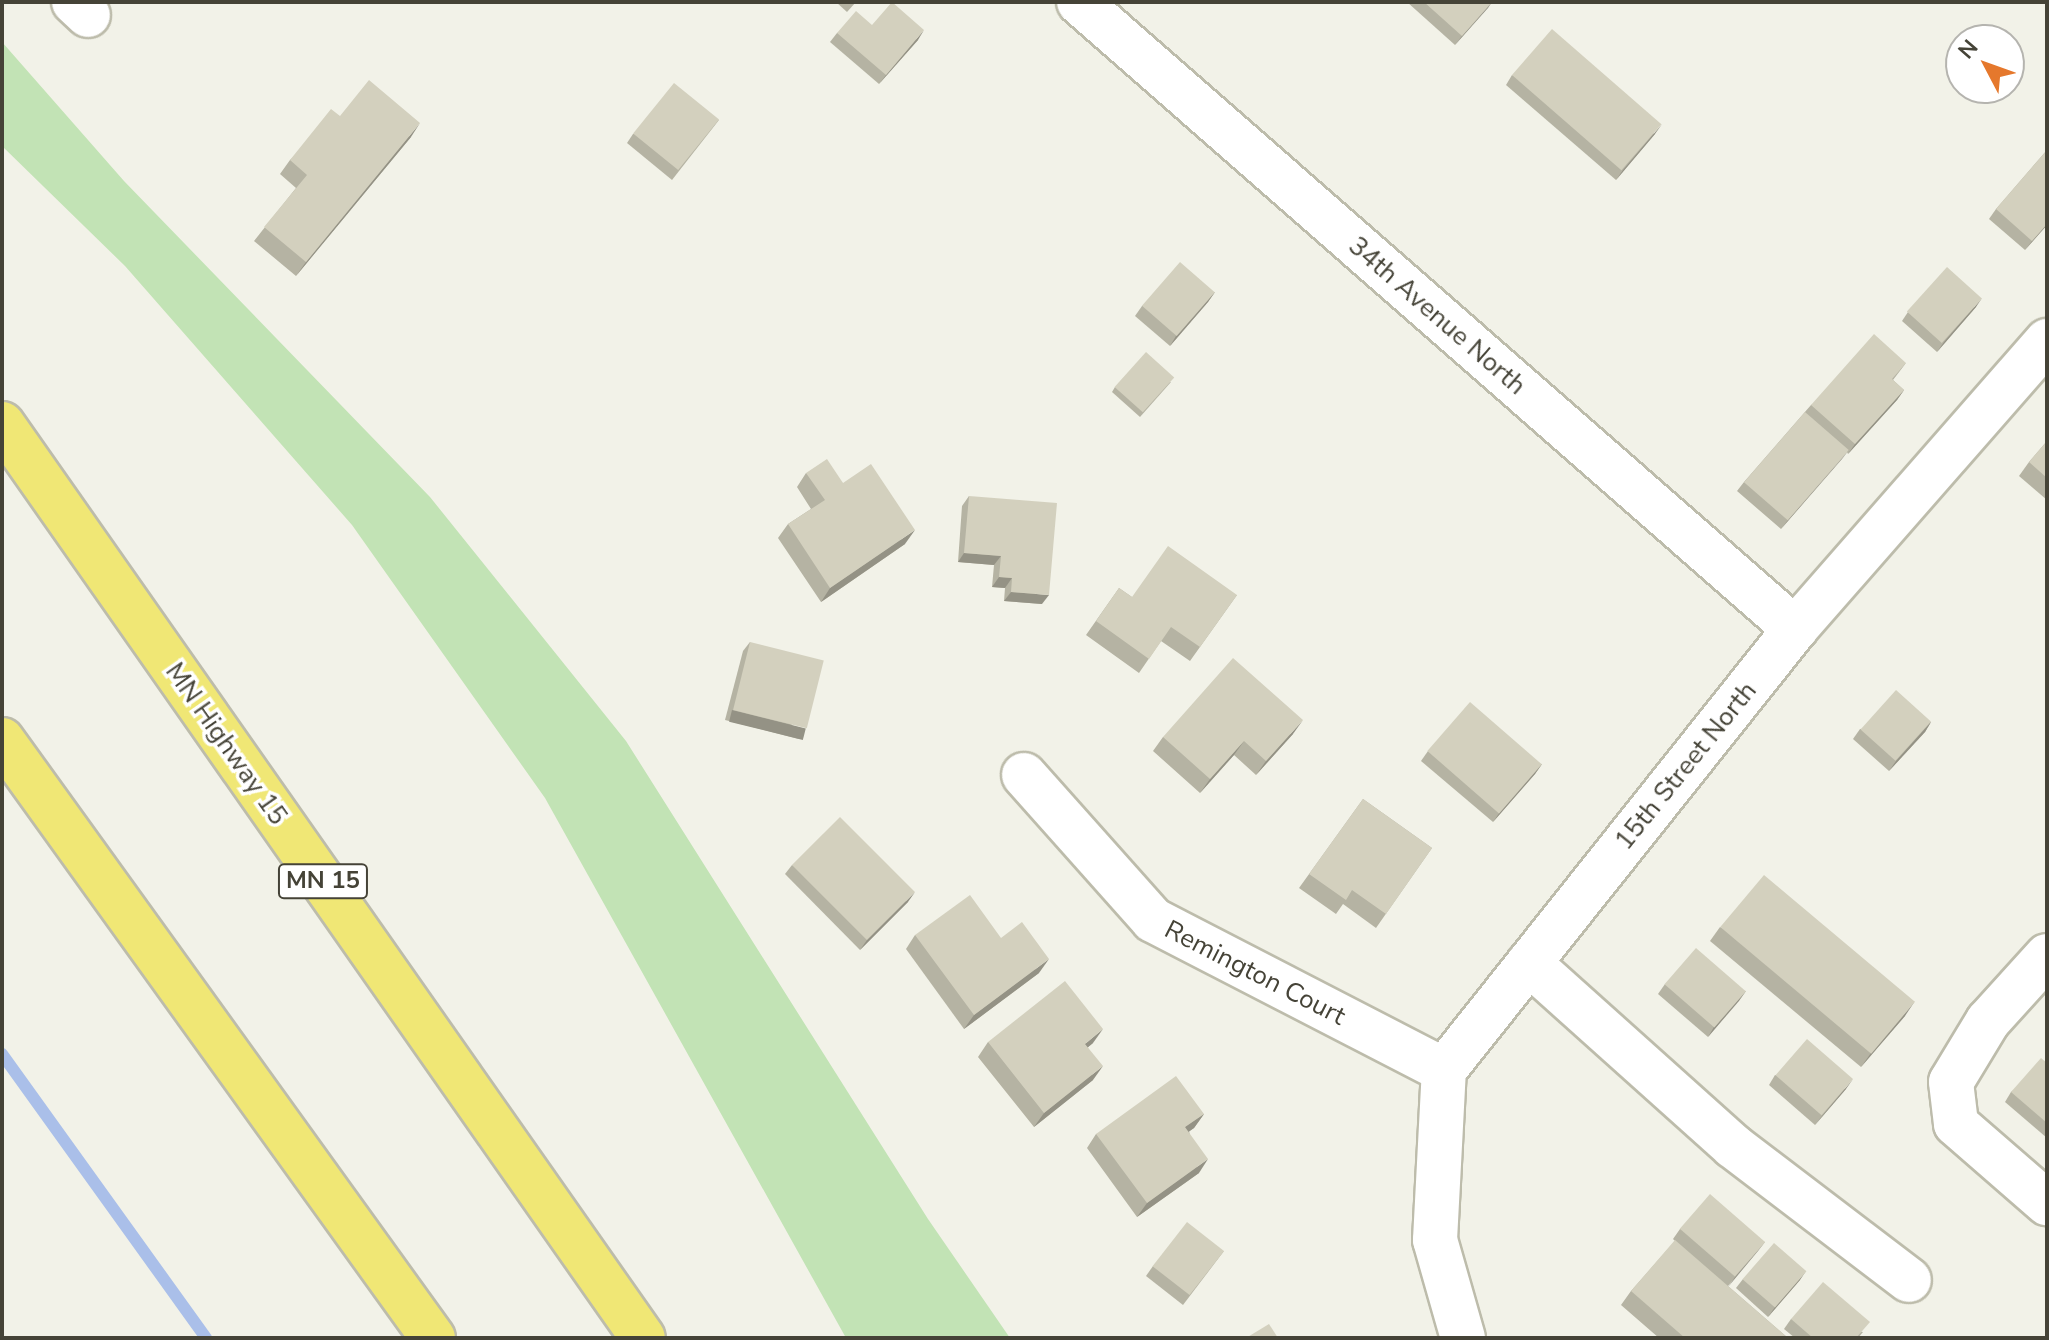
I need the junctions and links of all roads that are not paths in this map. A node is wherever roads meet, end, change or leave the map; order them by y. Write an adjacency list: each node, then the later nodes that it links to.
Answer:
1 (1079, 2): 4 (street, 34th Avenue North)
2 (2047, 341): 4 (street, 15th Street North)
3 (2, 424): 13 (highway, MN Highway 15 / MN 15)
4 (1795, 629): 8 (street, 15th Street North)
5 (2, 740): 12 (highway)
6 (1024, 775): 9 (street, Remington Court)
7 (2047, 956): 10 (street)
8 (1529, 963): 9 (street, 15th Street North); 11 (street)
9 (1444, 1070): 14 (street)
10 (2047, 1203)
11 (1909, 1280)
12 (433, 1338)
13 (643, 1338)
14 (1463, 1338)

